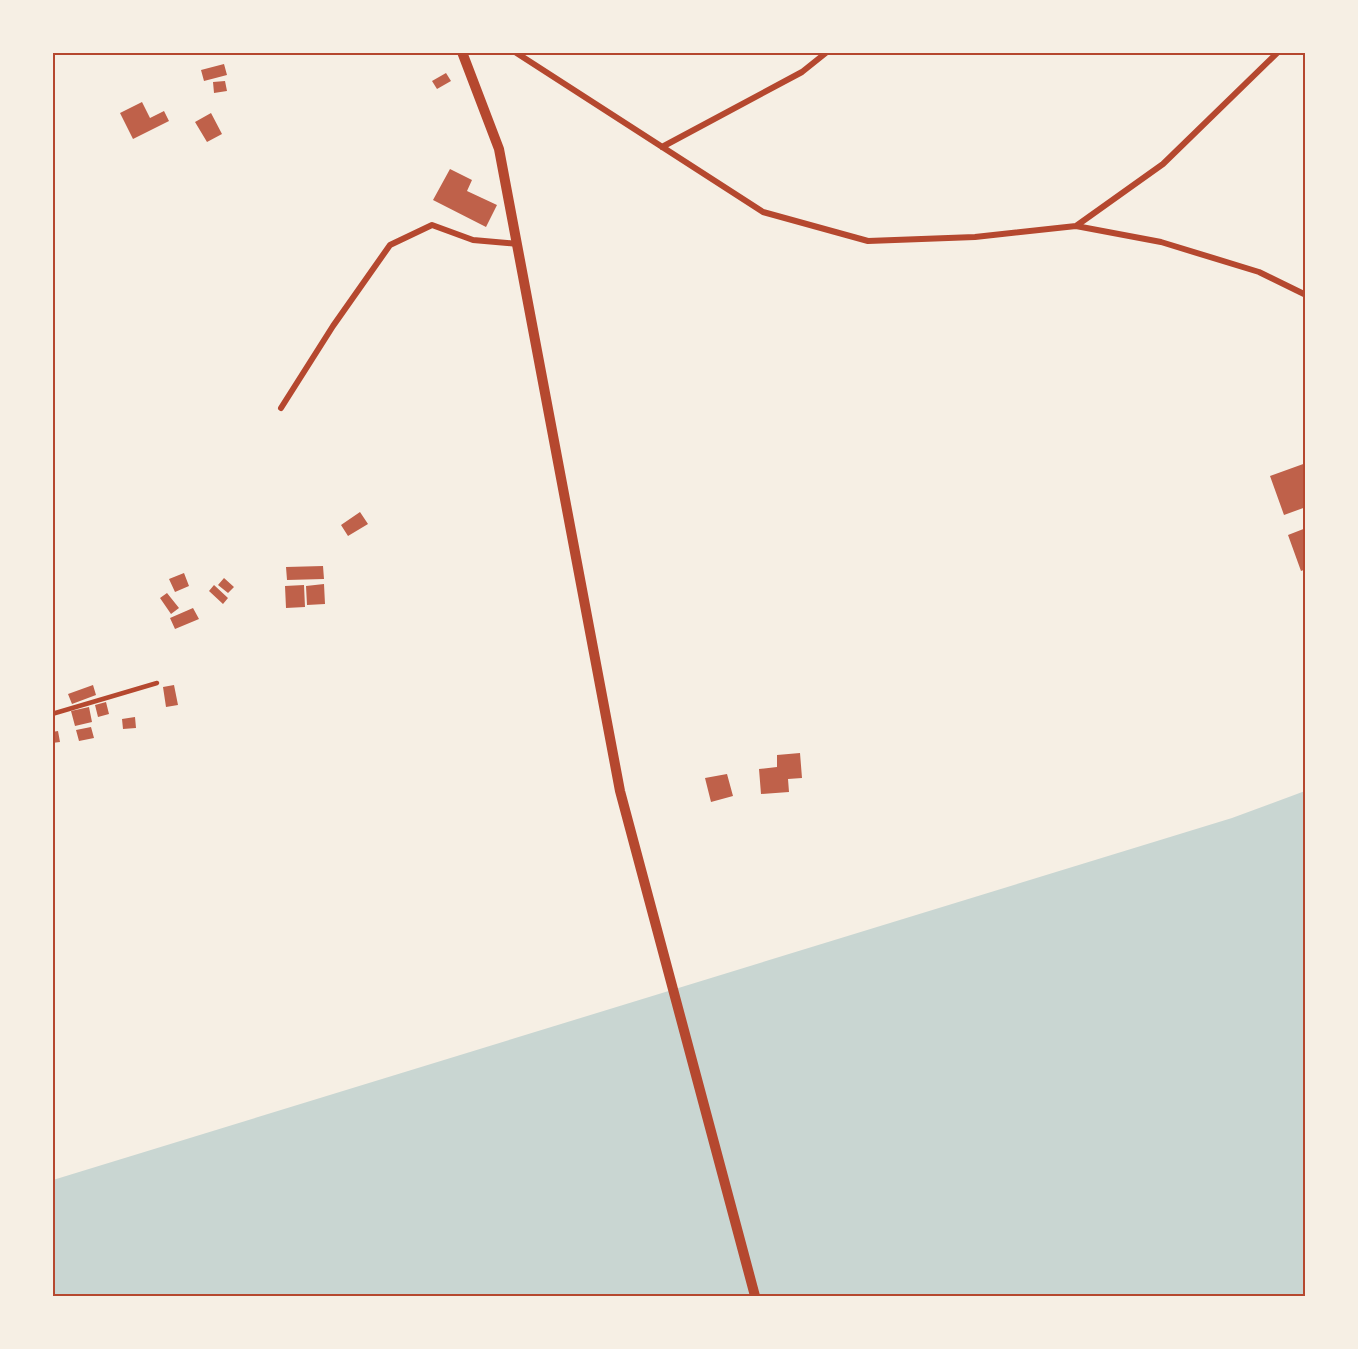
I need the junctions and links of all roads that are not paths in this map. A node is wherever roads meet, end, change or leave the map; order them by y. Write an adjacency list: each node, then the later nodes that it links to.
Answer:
1 (462, 52): 7 (street)
2 (515, 52): 5 (street)
3 (827, 52): 5 (street)
4 (1278, 52): 6 (street)
5 (662, 147): 6 (street)
6 (1076, 226): 8 (street)
7 (519, 244): 9 (street); 12 (street)
8 (1305, 296)
9 (281, 408)
10 (157, 682): 11 (lane)
11 (52, 714)
12 (755, 1296)

